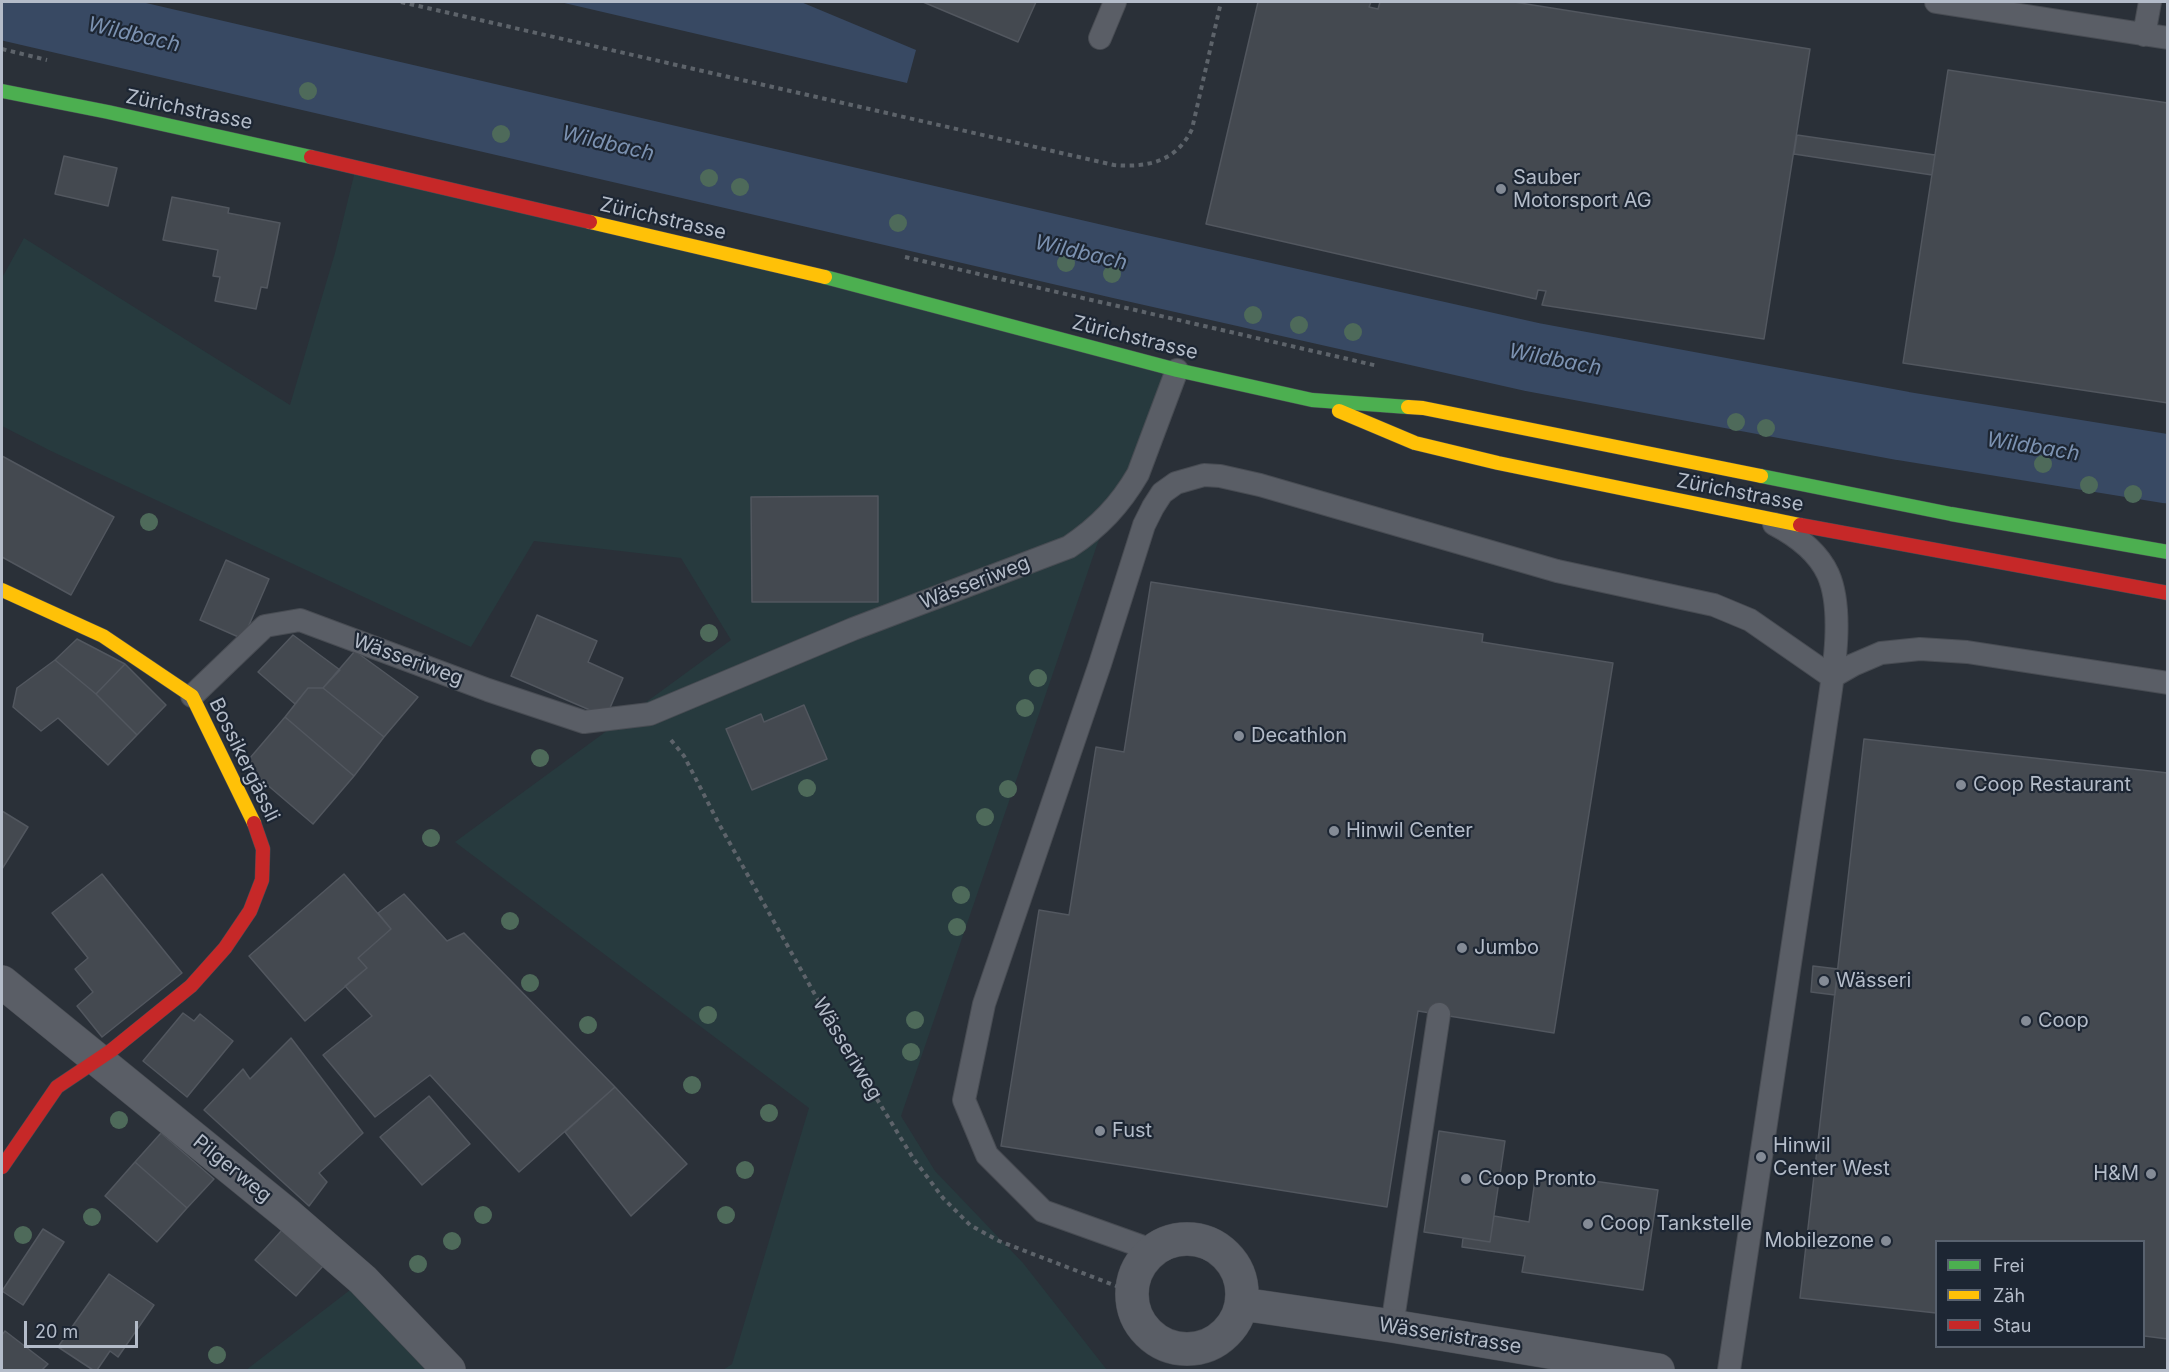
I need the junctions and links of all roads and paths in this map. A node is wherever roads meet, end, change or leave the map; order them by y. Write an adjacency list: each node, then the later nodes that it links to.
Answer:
1 (401, 2): 3 (path)
2 (1115, 2): 7 (lane)
3 (1221, 2)
4 (1936, 2): 6 (lane)
5 (2150, 2): 6 (lane)
6 (2144, 34): 8 (lane)
7 (1100, 38)
8 (2168, 38)
9 (2, 49): 10 (path)
10 (48, 60)
11 (2, 91): 14 (main road, Zürichstrasse)
12 (900, 256): 13 (path)
13 (1378, 366)
14 (1177, 370): 15 (main road, Zürichstrasse); 23 (lane, Wässeriweg)
15 (1312, 400): 16 (main road, Zürichstrasse); 17 (main road, Zürichstrasse)
16 (1759, 517): 19 (main road, Zürichstrasse); 20 (lane)
17 (2168, 552)
18 (2, 590): 22 (main road, Bossikergässli)
19 (2168, 593)
20 (1832, 677): 21 (lane); 28 (lane); 34 (lane)
21 (2168, 683)
22 (192, 696): 23 (lane, Wässeriweg); 26 (main road, Bossikergässli)
23 (650, 714): 29 (path, Wässeriweg)
24 (2, 982): 26 (street, Pilgerweg)
25 (1439, 1014): 31 (lane)
26 (96, 1060): 27 (main road, Bossikergässli); 32 (street, Pilgerweg)
27 (2, 1167)
28 (1152, 1251): 29 (street); 30 (street)
29 (1131, 1292): 30 (street)
30 (1242, 1304): 31 (street, Wässeristrasse)
31 (1392, 1326): 33 (street, Wässeristrasse)
32 (449, 1371)
33 (1658, 1371)
34 (1729, 1371)

